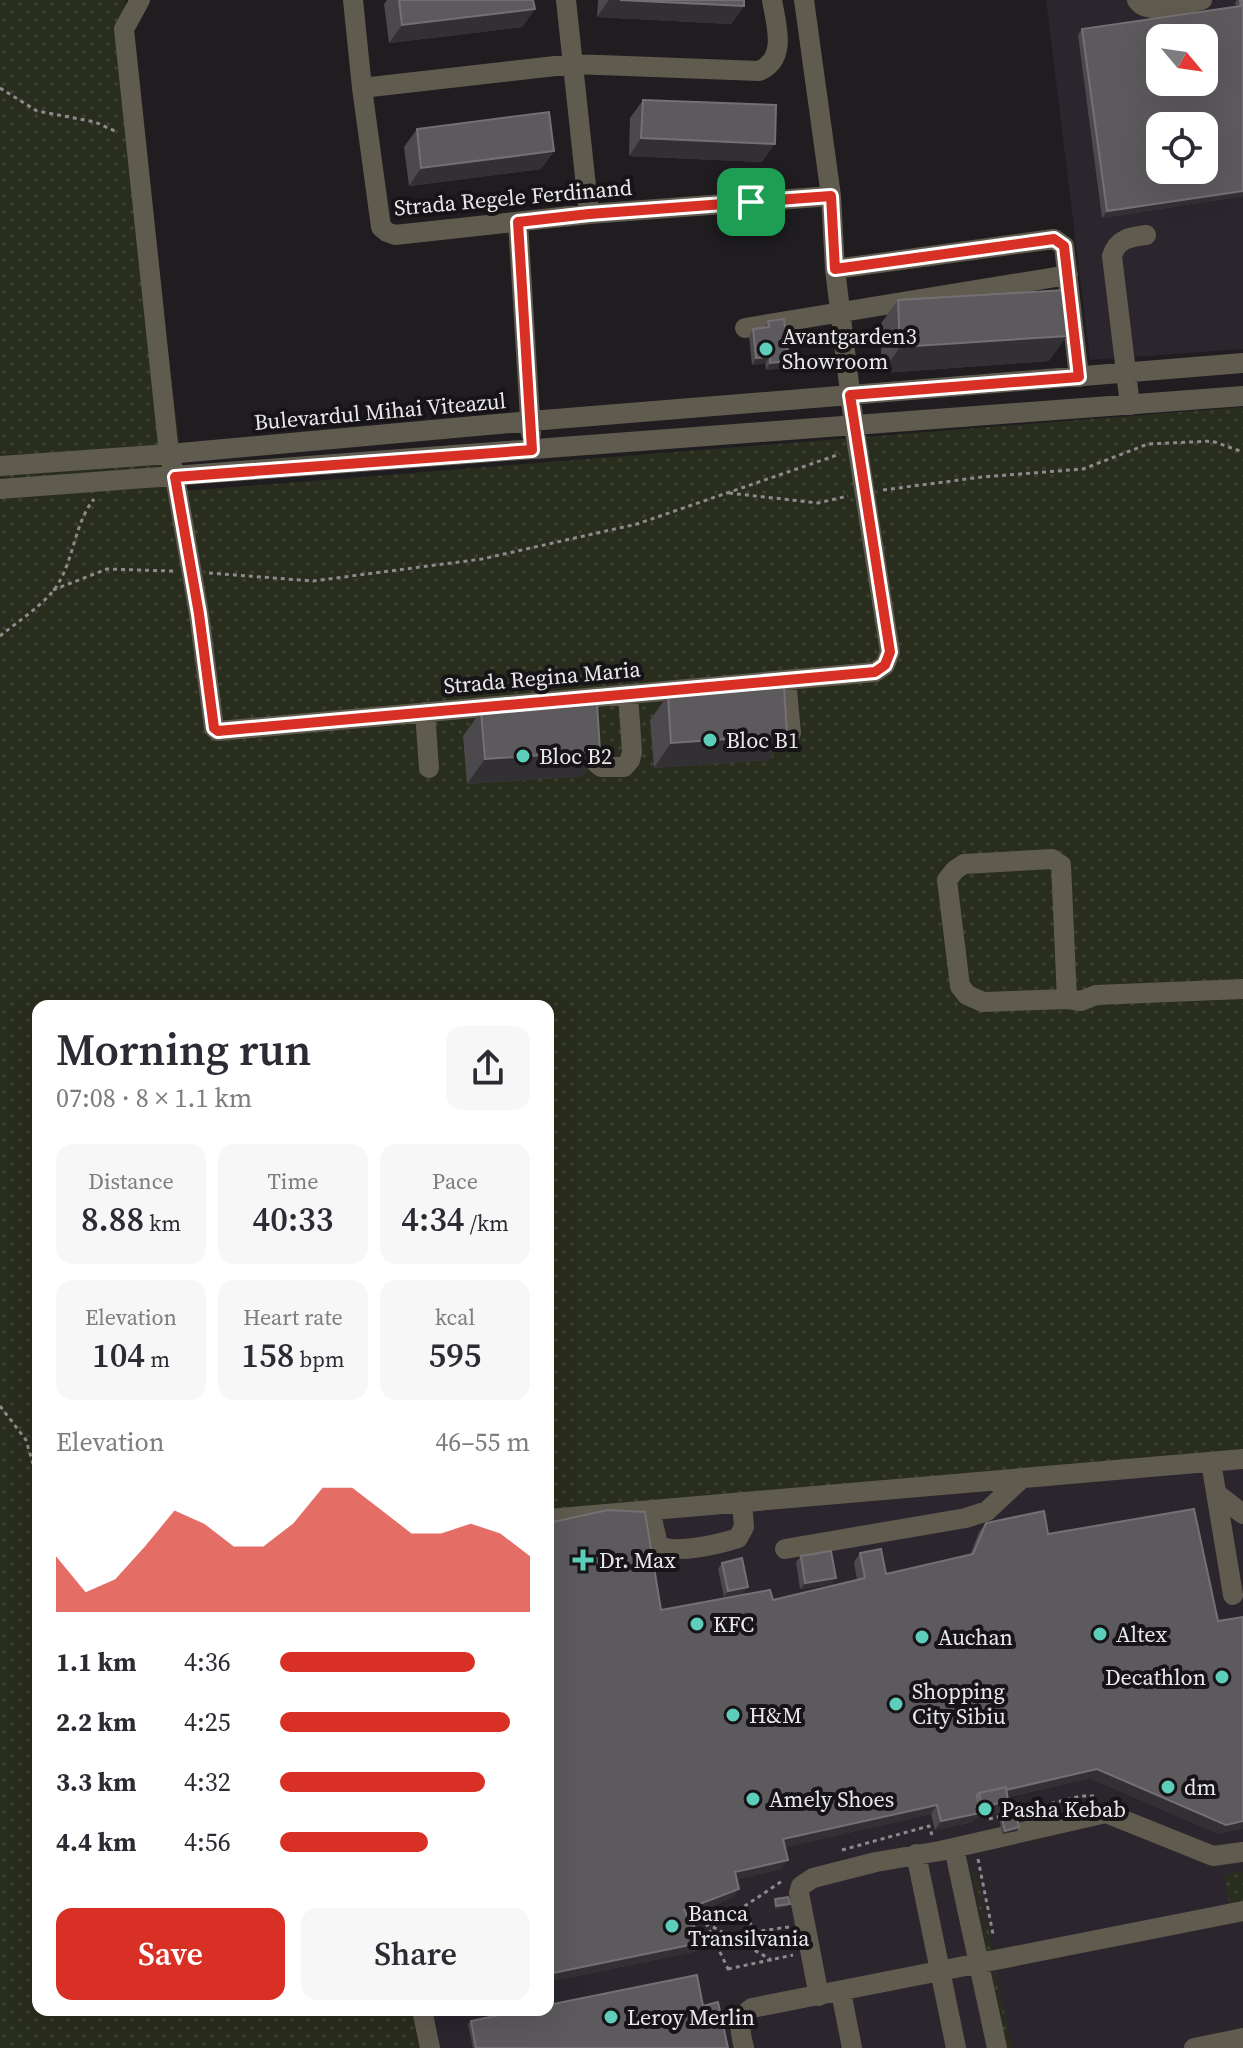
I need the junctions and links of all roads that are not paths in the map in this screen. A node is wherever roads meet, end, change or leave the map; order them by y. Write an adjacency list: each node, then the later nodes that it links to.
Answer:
1 (140, 0): 27 (street)
2 (353, 0): 9 (street, Strada Regele Ferdinand)
3 (566, 0): 8 (street)
4 (772, 0): 8 (street)
5 (804, 0): 10 (street)
6 (1137, 0): 7 (street)
7 (1202, 0)
8 (573, 64): 9 (street); 11 (street)
9 (362, 88): 12 (street, Strada Regele Ferdinand)
10 (831, 196): 11 (street, Strada Regele Ferdinand); 14 (street)
11 (589, 214): 12 (street, Strada Regele Ferdinand)
12 (518, 222): 24 (street)
13 (1146, 235): 19 (street)
14 (835, 269): 15 (street); 16 (street)
15 (1068, 275): 16 (street); 20 (street)
16 (841, 312): 17 (street); 21 (street)
17 (745, 328)
18 (1240, 363): 19 (street, Bulevardul Mihai Viteazul); 22 (street)
19 (1126, 372): 20 (street, Bulevardul Mihai Viteazul); 23 (street)
20 (1079, 377): 21 (street, Bulevardul Mihai Viteazul)
21 (850, 395): 24 (street, Bulevardul Mihai Viteazul); 25 (street)
22 (1242, 396): 23 (street)
23 (1130, 405): 25 (street)
24 (531, 421): 26 (street); 27 (street, Bulevardul Mihai Viteazul)
25 (854, 425): 26 (street); 31 (street, Strada Regina Maria)
26 (532, 450): 29 (street)
27 (169, 454): 28 (street, Bulevardul Mihai Viteazul); 29 (street)
28 (0, 466)
29 (175, 477): 30 (street); 34 (street, Strada Regina Maria)
30 (0, 489)
31 (786, 680): 32 (street, Strada Regina Maria); 35 (street)
32 (628, 694): 33 (street, Strada Regina Maria); 33 (street)
33 (582, 698): 34 (street, Strada Regina Maria)
34 (425, 712): 36 (street)
35 (775, 742)
36 (429, 768)
37 (1243, 989): 38 (street)
38 (1074, 1000): 38 (street); 39 (street)
39 (1243, 1002)
40 (1243, 1459): 41 (street)
41 (1211, 1462): 42 (street); 43 (street)
42 (1020, 1480): 44 (street); 48 (street)
43 (1217, 1494): 46 (street); 49 (street)
44 (742, 1502): 45 (street); 45 (street)
45 (650, 1510): 47 (street)
46 (1243, 1514)
47 (554, 1518)
48 (785, 1549)
49 (1233, 1595)
50 (954, 1848): 51 (street); 52 (street); 54 (street)
51 (1243, 1852)
52 (916, 1854): 55 (street); 57 (street)
53 (1243, 1911): 54 (street)
54 (980, 1965): 55 (street); 64 (street)
55 (941, 1972): 56 (street); 63 (street)
56 (841, 1992): 57 (street); 62 (street)
57 (819, 1996): 61 (street)
58 (423, 2016): 60 (street)
59 (1243, 2038): 65 (street)
60 (430, 2048)
61 (744, 2048)
62 (852, 2048)
63 (956, 2048)
64 (997, 2048)
65 (1194, 2048)

